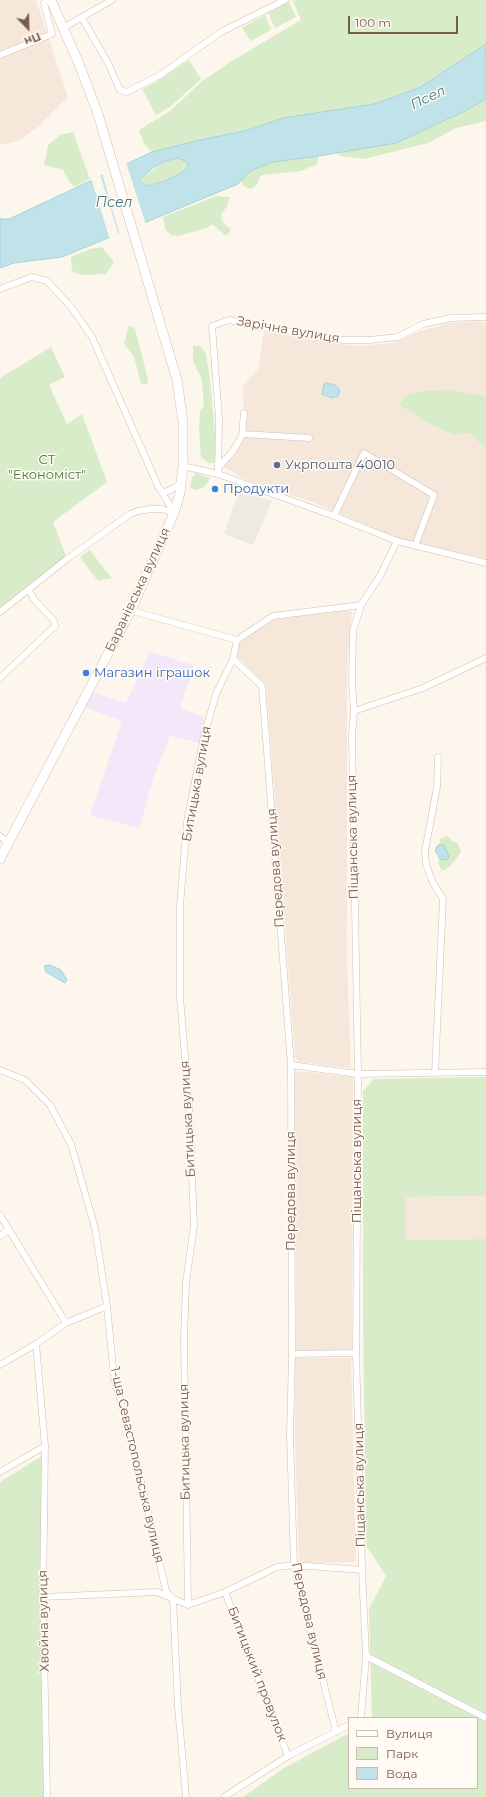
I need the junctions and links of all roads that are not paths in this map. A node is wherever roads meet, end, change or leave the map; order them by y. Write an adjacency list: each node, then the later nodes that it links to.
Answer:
1 (49, 0): 5 (main road, Баранівська вулиця); 6 (street)
2 (112, 0): 4 (street)
3 (285, 0): 4 (street)
4 (82, 18): 5 (street)
5 (63, 28): 12 (main road, Баранівська вулиця)
6 (0, 55)
7 (0, 289): 15 (street)
8 (486, 317): 13 (street, Зарічна вулиця)
9 (244, 413): 10 (street)
10 (243, 434): 11 (street); 13 (street)
11 (308, 438)
12 (183, 466): 13 (street); 14 (main road, Баранівська вулиця)
13 (218, 471): 17 (street)
14 (182, 482): 15 (street); 16 (main road, Баранівська вулиця)
15 (162, 492): 16 (street)
16 (174, 513): 21 (street); 23 (main road, Баранівська вулиця)
17 (334, 516): 18 (street); 19 (street)
18 (397, 541): 19 (street); 22 (street, Піщанська вулиця)
19 (415, 546): 20 (street)
20 (486, 563)
21 (29, 590): 24 (street); 28 (street)
22 (361, 605): 25 (street); 29 (street, Піщанська вулиця)
23 (131, 610): 25 (street); 32 (main road, Баранівська вулиця)
24 (0, 612)
25 (236, 640): 27 (street, Битицька вулиця)
26 (486, 658): 29 (street)
27 (232, 659): 34 (street, Передова вулиця); 55 (street, Битицька вулиця)
28 (0, 678)
29 (354, 711): 38 (street, Піщанська вулиця)
30 (438, 757): 37 (street)
31 (0, 836): 32 (street)
32 (9, 843): 33 (main road, Баранівська вулиця)
33 (0, 860)
34 (291, 1065): 38 (street); 45 (street, Передова вулиця)
35 (0, 1070): 42 (street, 1-ша Севастопольська вулиця)
36 (486, 1072): 37 (street)
37 (436, 1073): 38 (street)
38 (358, 1074): 46 (street, Піщанська вулиця)
39 (0, 1215): 40 (street)
40 (8, 1230): 41 (street); 43 (street)
41 (0, 1236)
42 (107, 1306): 43 (street); 54 (street, 1-ша Севастопольська вулиця)
43 (66, 1323): 44 (street)
44 (36, 1344): 47 (street); 48 (street, Хвойна вулиця)
45 (292, 1354): 46 (street); 50 (street, Передова вулиця)
46 (356, 1354): 51 (street, Піщанська вулиця)
47 (0, 1365)
48 (45, 1446): 49 (street); 53 (street, Хвойна вулиця)
49 (0, 1472)
50 (294, 1566): 51 (street); 52 (street); 60 (street, Передова вулиця)
51 (362, 1570): 56 (street, Піщанська вулиця)
52 (225, 1592): 55 (street); 61 (street, Битицький провулок)
53 (44, 1597): 54 (street); 62 (street, Хвойна вулиця)
54 (173, 1599): 55 (street); 63 (street, 1-ша Севастопольська вулиця)
55 (188, 1605)
56 (366, 1656): 57 (street, Піщанська вулиця); 58 (street)
57 (362, 1717)
58 (486, 1718)
59 (348, 1726): 60 (street)
60 (336, 1732): 61 (street)
61 (288, 1756): 64 (street)
62 (47, 1797)
63 (186, 1797)
64 (224, 1797)

